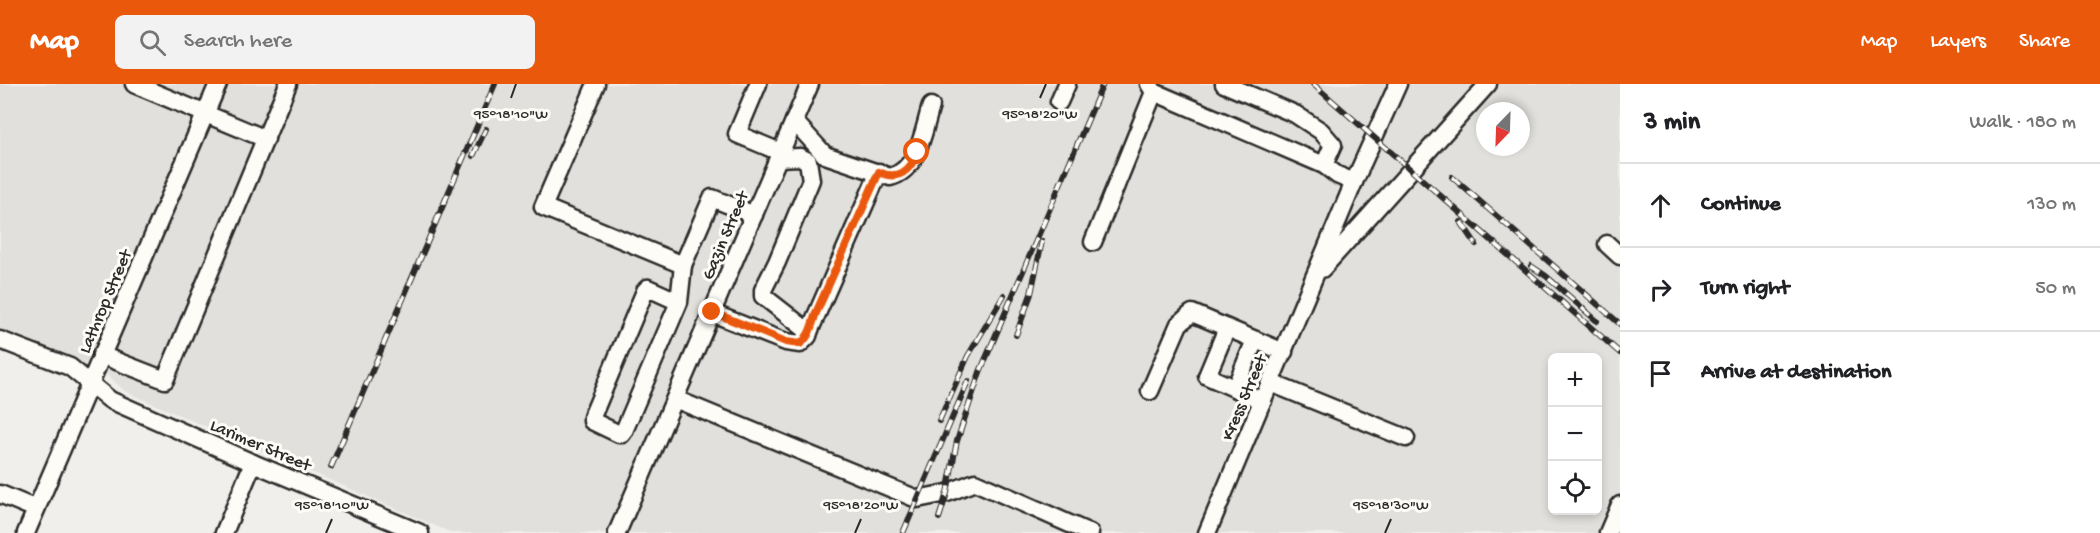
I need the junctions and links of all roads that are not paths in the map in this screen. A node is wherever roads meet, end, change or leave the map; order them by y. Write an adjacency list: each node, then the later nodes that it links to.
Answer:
1 (134, 84): 14 (street)
2 (218, 84): 14 (street, Lathrop Street)
3 (288, 84): 16 (street)
4 (596, 84): 25 (street)
5 (759, 84): 17 (street)
6 (810, 84): 15 (street, Gazin Street)
7 (1066, 84): 12 (street)
8 (1224, 84): 18 (street)
9 (1398, 84): 20 (street, Kress Street)
10 (1488, 84): 26 (street, Kress Street)
11 (1151, 88): 18 (street); 22 (street)
12 (1059, 102)
13 (931, 106): 19 (street)
14 (205, 114): 16 (street); 34 (street, Lathrop Street)
15 (794, 121): 17 (street, Gazin Street); 19 (street)
16 (266, 139): 34 (street)
17 (779, 155): 21 (street, Gazin Street); 30 (street)
18 (1324, 165): 20 (street)
19 (879, 172): 30 (street)
20 (1354, 182): 26 (street, Kress Street)
21 (753, 215): 25 (street); 28 (street, Gazin Street)
22 (1093, 242)
23 (1607, 244): 24 (street)
24 (1620, 256)
25 (683, 265): 27 (street)
26 (1316, 277): 33 (street, Kress Street)
27 (679, 302): 27 (street)
28 (712, 312): 30 (street); 39 (street, Gazin Street)
29 (1227, 328): 32 (street); 37 (street); 38 (street)
30 (809, 332)
31 (0, 340): 35 (street, Larimer Street)
32 (1255, 340): 33 (street); 37 (street)
33 (1284, 352): 36 (street, Kress Street)
34 (101, 355): 35 (street, Lathrop Street)
35 (90, 383): 42 (street, Larimer Street); 45 (street, Lathrop Street)
36 (1271, 383): 40 (street, Kress Street); 41 (street)
37 (1235, 388): 40 (street)
38 (1150, 391)
39 (675, 399): 49 (street, Gazin Street); 50 (street)
40 (1263, 401): 51 (street, Kress Street)
41 (1406, 438)
42 (253, 463): 47 (street); 48 (street, Larimer Street)
43 (0, 494): 45 (street)
44 (1620, 505): 52 (street)
45 (36, 509): 46 (street, Lathrop Street)
46 (26, 533)
47 (224, 533)
48 (420, 533)
49 (617, 533)
50 (1090, 533)
51 (1208, 533)
52 (1608, 533)

